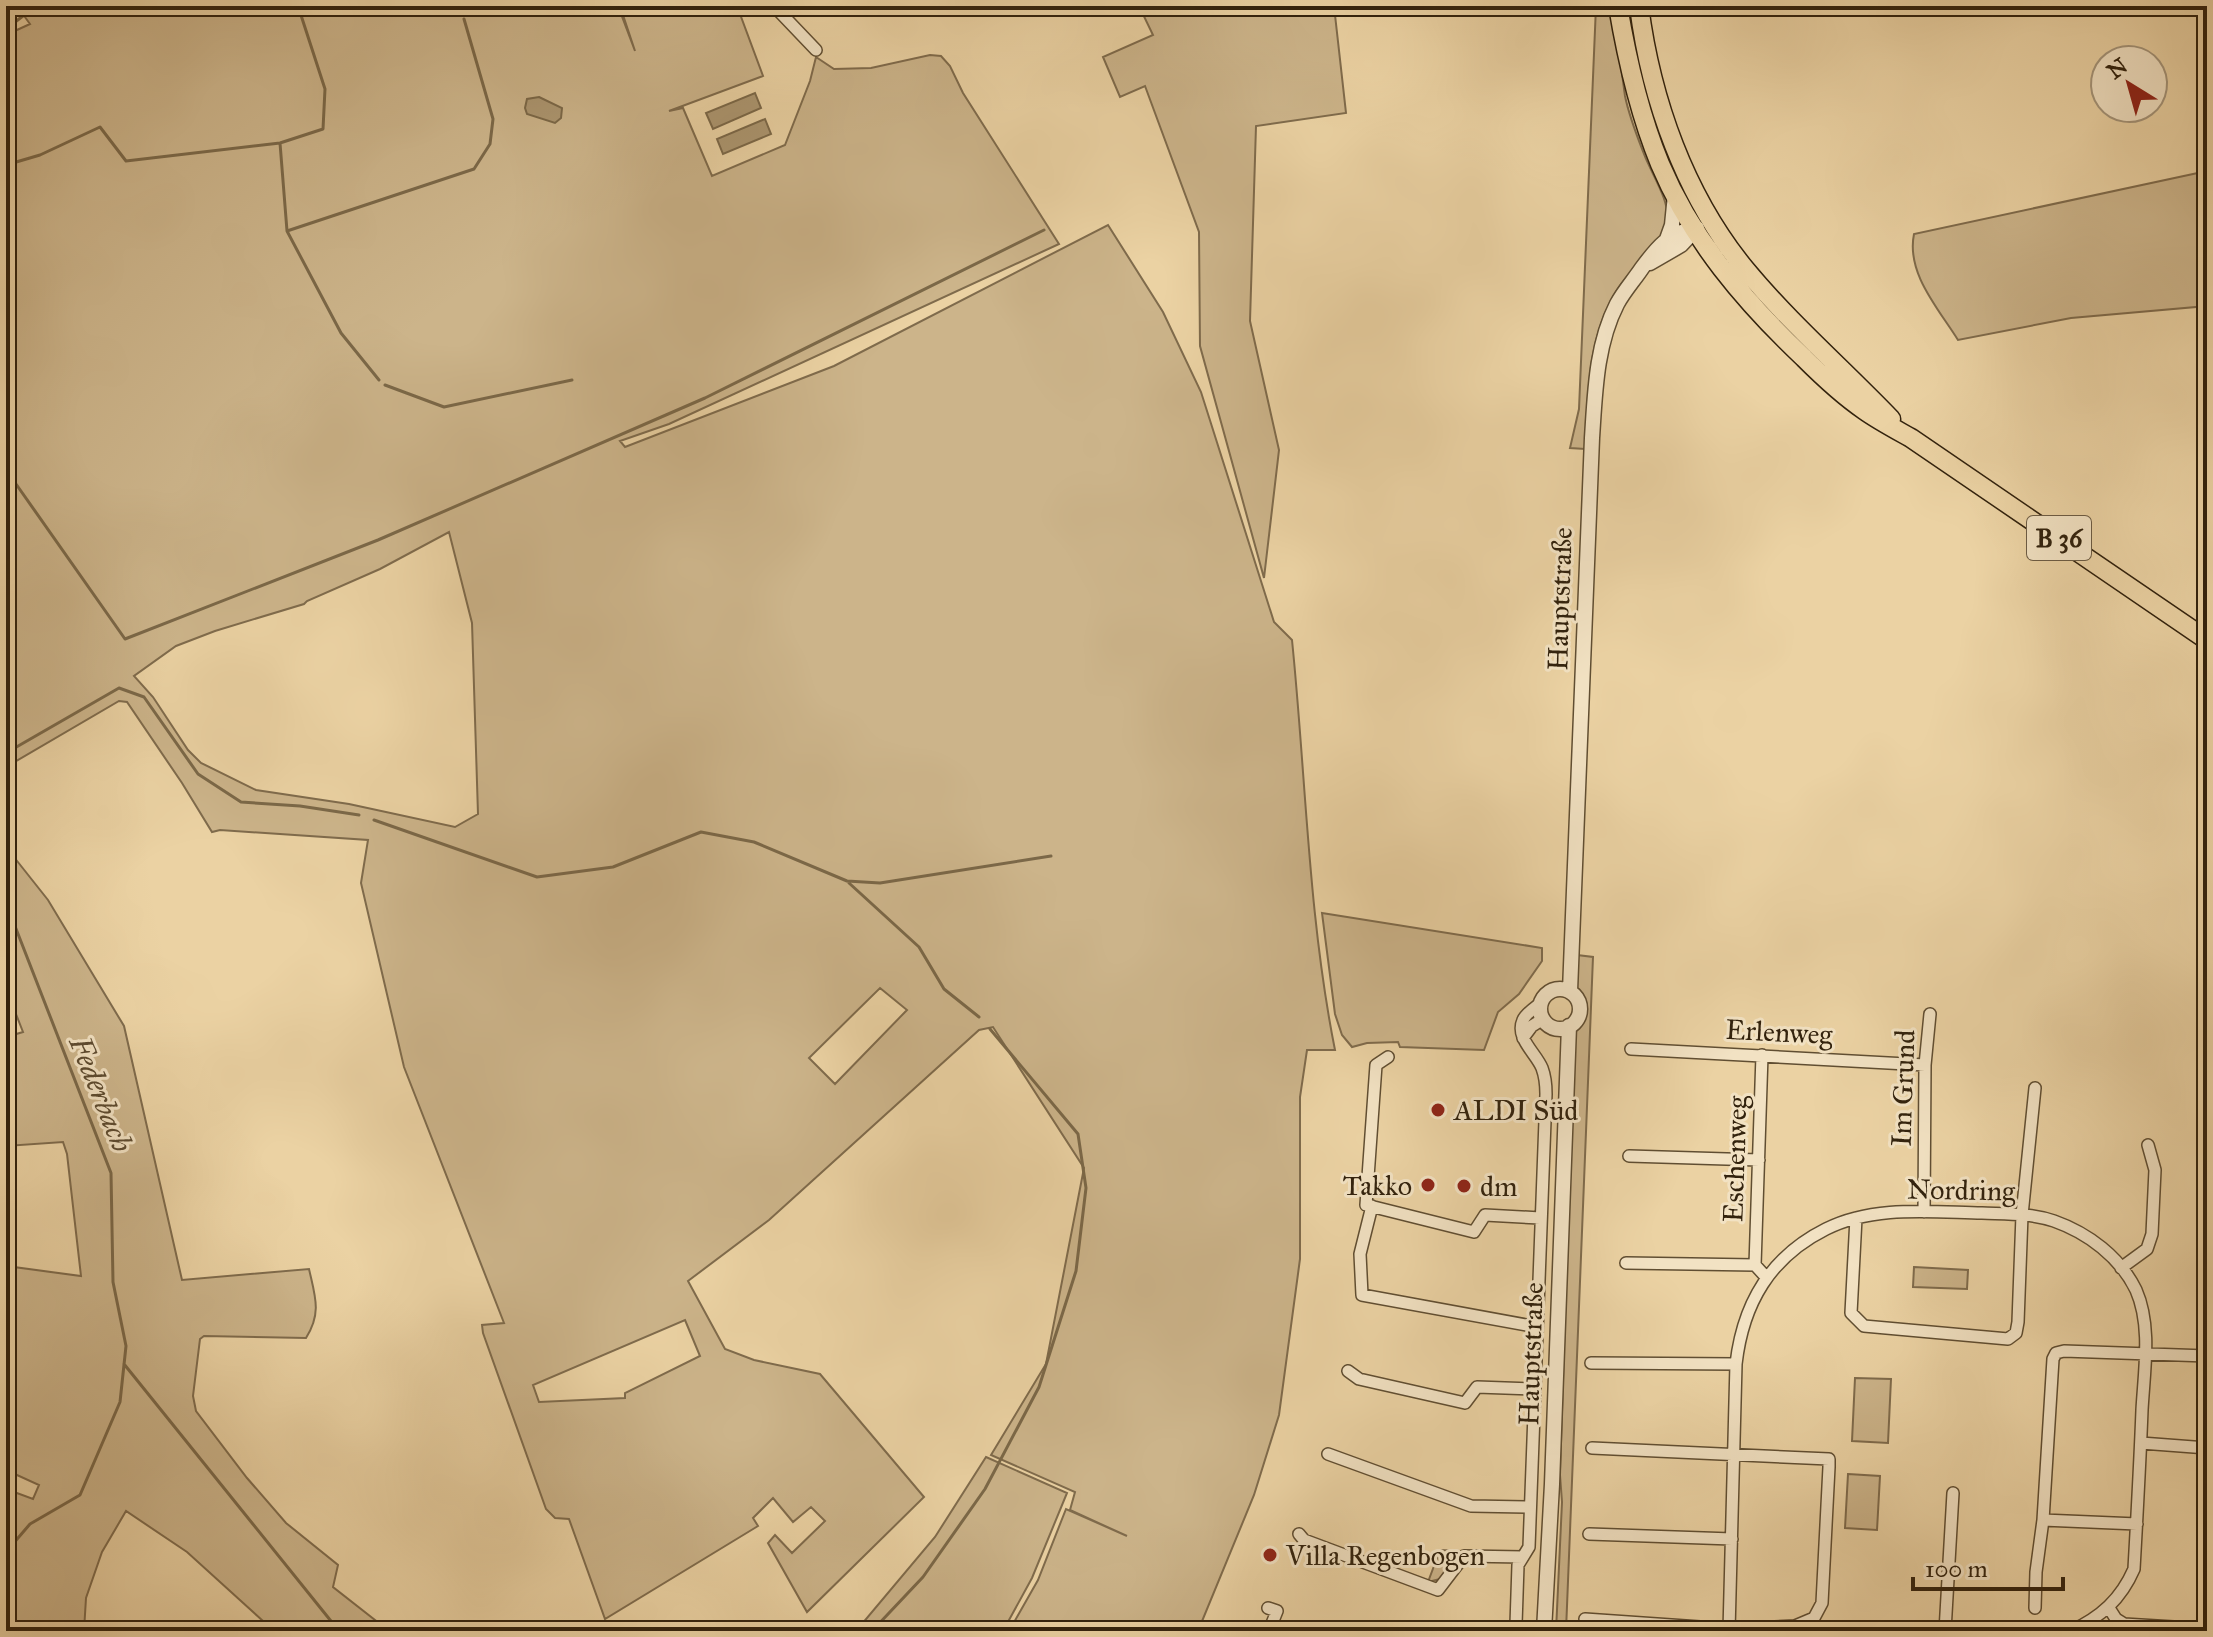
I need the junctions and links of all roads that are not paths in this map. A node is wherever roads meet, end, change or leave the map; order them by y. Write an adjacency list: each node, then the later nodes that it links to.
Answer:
1 (774, 6): 4 (street)
2 (1618, 6): 5 (main road, B 36)
3 (1639, 6): 6 (main road, B 36)
4 (816, 50)
5 (1675, 194): 7 (main road, B 36); 8 (street)
6 (1712, 219): 7 (street, Hauptstraße); 10 (main road, B 36)
7 (1695, 229): 8 (street, Hauptstraße); 9 (street, Hauptstraße); 10 (main road, B 36)
8 (1667, 239): 9 (street, Hauptstraße)
9 (1643, 267): 12 (street, Hauptstraße)
10 (1911, 438): 11 (main road, B 36)
11 (2207, 640)
12 (1563, 990): 13 (street); 16 (street, Hauptstraße)
13 (1542, 1002): 15 (street, Hauptstraße); 17 (street)
14 (1930, 1014): 21 (street, Im Grund)
15 (1548, 1023): 16 (street); 17 (street); 22 (street, Hauptstraße)
16 (1569, 1026): 22 (street, Hauptstraße)
17 (1523, 1038): 30 (street)
18 (1631, 1049): 19 (street, Erlenweg)
19 (1762, 1055): 21 (street, Erlenweg); 26 (street, Eschenweg)
20 (1388, 1057): 27 (street)
21 (1925, 1065): 28 (street, Im Grund)
22 (1567, 1080): 65 (street, Hauptstraße)
23 (2035, 1088): 29 (street)
24 (2148, 1145): 34 (street)
25 (1629, 1156): 26 (street)
26 (1759, 1160): 33 (street, Eschenweg)
27 (1372, 1206): 30 (street); 36 (street)
28 (1924, 1212): 29 (street, Nordring); 31 (street, Nordring)
29 (2022, 1215): 31 (street); 34 (street, Nordring)
30 (1540, 1218): 36 (street)
31 (1856, 1218): 35 (street, Nordring)
32 (1626, 1263): 33 (street)
33 (1755, 1265): 35 (street)
34 (2121, 1268): 37 (street, Nordring)
35 (1766, 1277): 40 (street, Nordring)
36 (1537, 1327): 42 (street)
37 (2145, 1353): 38 (street); 43 (street, Nordring); 50 (street)
38 (2207, 1356)
39 (1591, 1363): 40 (street)
40 (1736, 1364): 47 (street, Nordring)
41 (1348, 1371): 42 (street)
42 (1535, 1389): 49 (street)
43 (2141, 1443): 45 (street); 51 (street, Nordring)
44 (1592, 1448): 47 (street)
45 (2207, 1448)
46 (1328, 1454): 49 (street)
47 (1733, 1456): 54 (street, Nordring); 62 (street)
48 (1953, 1493): 66 (street)
49 (1530, 1507): 55 (street)
50 (2043, 1520): 51 (street); 57 (street)
51 (2137, 1524): 58 (street, Nordring)
52 (1299, 1534): 55 (street)
53 (1589, 1534): 54 (street)
54 (1732, 1539): 62 (street, Nordring)
55 (1523, 1557): 64 (street)
56 (1268, 1608): 63 (street)
57 (2035, 1608)
58 (2109, 1608): 60 (street); 67 (street, Nordring)
59 (1585, 1619): 62 (street)
60 (2154, 1629): 61 (street)
61 (2207, 1629)
62 (1729, 1630)
63 (1269, 1631)
64 (1508, 1631)
65 (1544, 1631)
66 (1945, 1631)
67 (2071, 1631)

